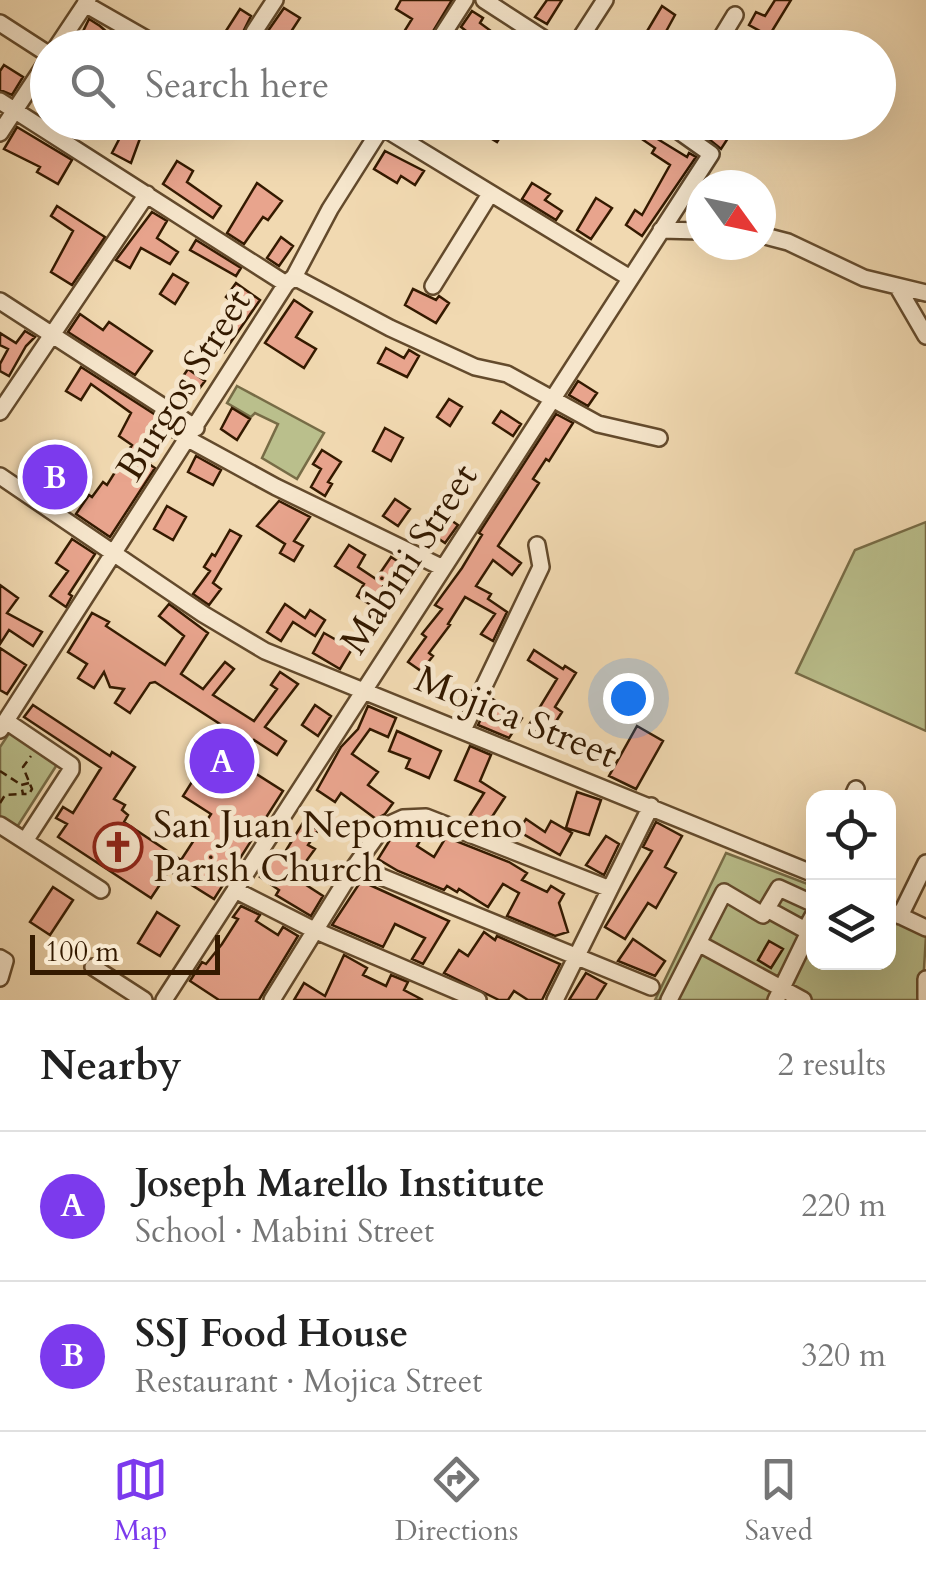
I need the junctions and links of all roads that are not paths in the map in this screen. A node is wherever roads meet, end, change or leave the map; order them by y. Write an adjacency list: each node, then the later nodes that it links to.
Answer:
1 (274, 0): 10 (street)
2 (465, 0): 11 (street)
3 (484, 0): 12 (street)
4 (605, 0): 13 (street)
5 (86, 2): 8 (street); 9 (street)
6 (735, 15): 14 (street)
7 (0, 23): 15 (street)
8 (68, 30)
9 (132, 30)
10 (255, 30)
11 (446, 30)
12 (530, 30)
13 (586, 30)
14 (726, 30)
15 (30, 44)
16 (30, 79): 17 (street)
17 (7, 106): 18 (street); 19 (street)
18 (30, 120)
19 (0, 133)
20 (61, 140): 24 (street)
21 (374, 140): 30 (street, Burgos Street)
22 (407, 140): 25 (street)
23 (692, 140): 26 (street, Mabini Street)
24 (147, 194): 30 (street); 35 (street)
25 (490, 194): 29 (street); 31 (street)
26 (661, 230): 27 (street); 29 (street, Mabini Street)
27 (686, 230)
28 (776, 239): 32 (street)
29 (630, 278): 37 (street, Mabini Street)
30 (290, 280): 37 (street); 39 (street, Burgos Street)
31 (433, 286)
32 (898, 286): 33 (street); 36 (street)
33 (926, 293)
34 (0, 301): 35 (street)
35 (52, 334): 38 (street); 39 (street)
36 (926, 336)
37 (551, 398): 40 (street); 44 (street, Mabini Street)
38 (0, 412)
39 (192, 434): 43 (street, Burgos Street); 44 (street)
40 (659, 438)
41 (0, 476): 43 (street, Mojica Street)
42 (538, 545): 47 (street)
43 (115, 554): 45 (street, Mojica Street); 46 (street, Burgos Street)
44 (441, 567): 45 (street, Mabini Street)
45 (364, 690): 47 (street, Mojica Street); 56 (street, Mabini Street)
46 (3, 721): 50 (street)
47 (463, 730): 48 (street, Mojica Street)
48 (652, 806): 53 (street, Mojica Street); 54 (street)
49 (0, 825): 50 (street)
50 (25, 841): 55 (street)
51 (926, 863): 59 (street)
52 (355, 866): 54 (street); 63 (street); 66 (street)
53 (806, 869)
54 (610, 889): 66 (street)
55 (101, 890)
56 (235, 890): 63 (street); 75 (street, Mabini Street)
57 (806, 900): 58 (street)
58 (767, 909): 61 (street); 65 (street)
59 (896, 910)
60 (896, 914): 62 (street)
61 (806, 924)
62 (926, 928)
63 (314, 930): 76 (street); 77 (street)
64 (806, 939): 72 (street)
65 (698, 943): 72 (street); 79 (street)
66 (577, 956): 71 (street); 78 (street)
67 (3, 960): 69 (street)
68 (93, 967): 74 (street)
69 (0, 978)
70 (926, 980): 73 (street)
71 (651, 986)
72 (779, 995): 80 (street)
73 (926, 998)
74 (144, 1000)
75 (164, 1000)
76 (272, 1000)
77 (478, 1000)
78 (555, 1000)
79 (669, 1000)
80 (803, 1000)

